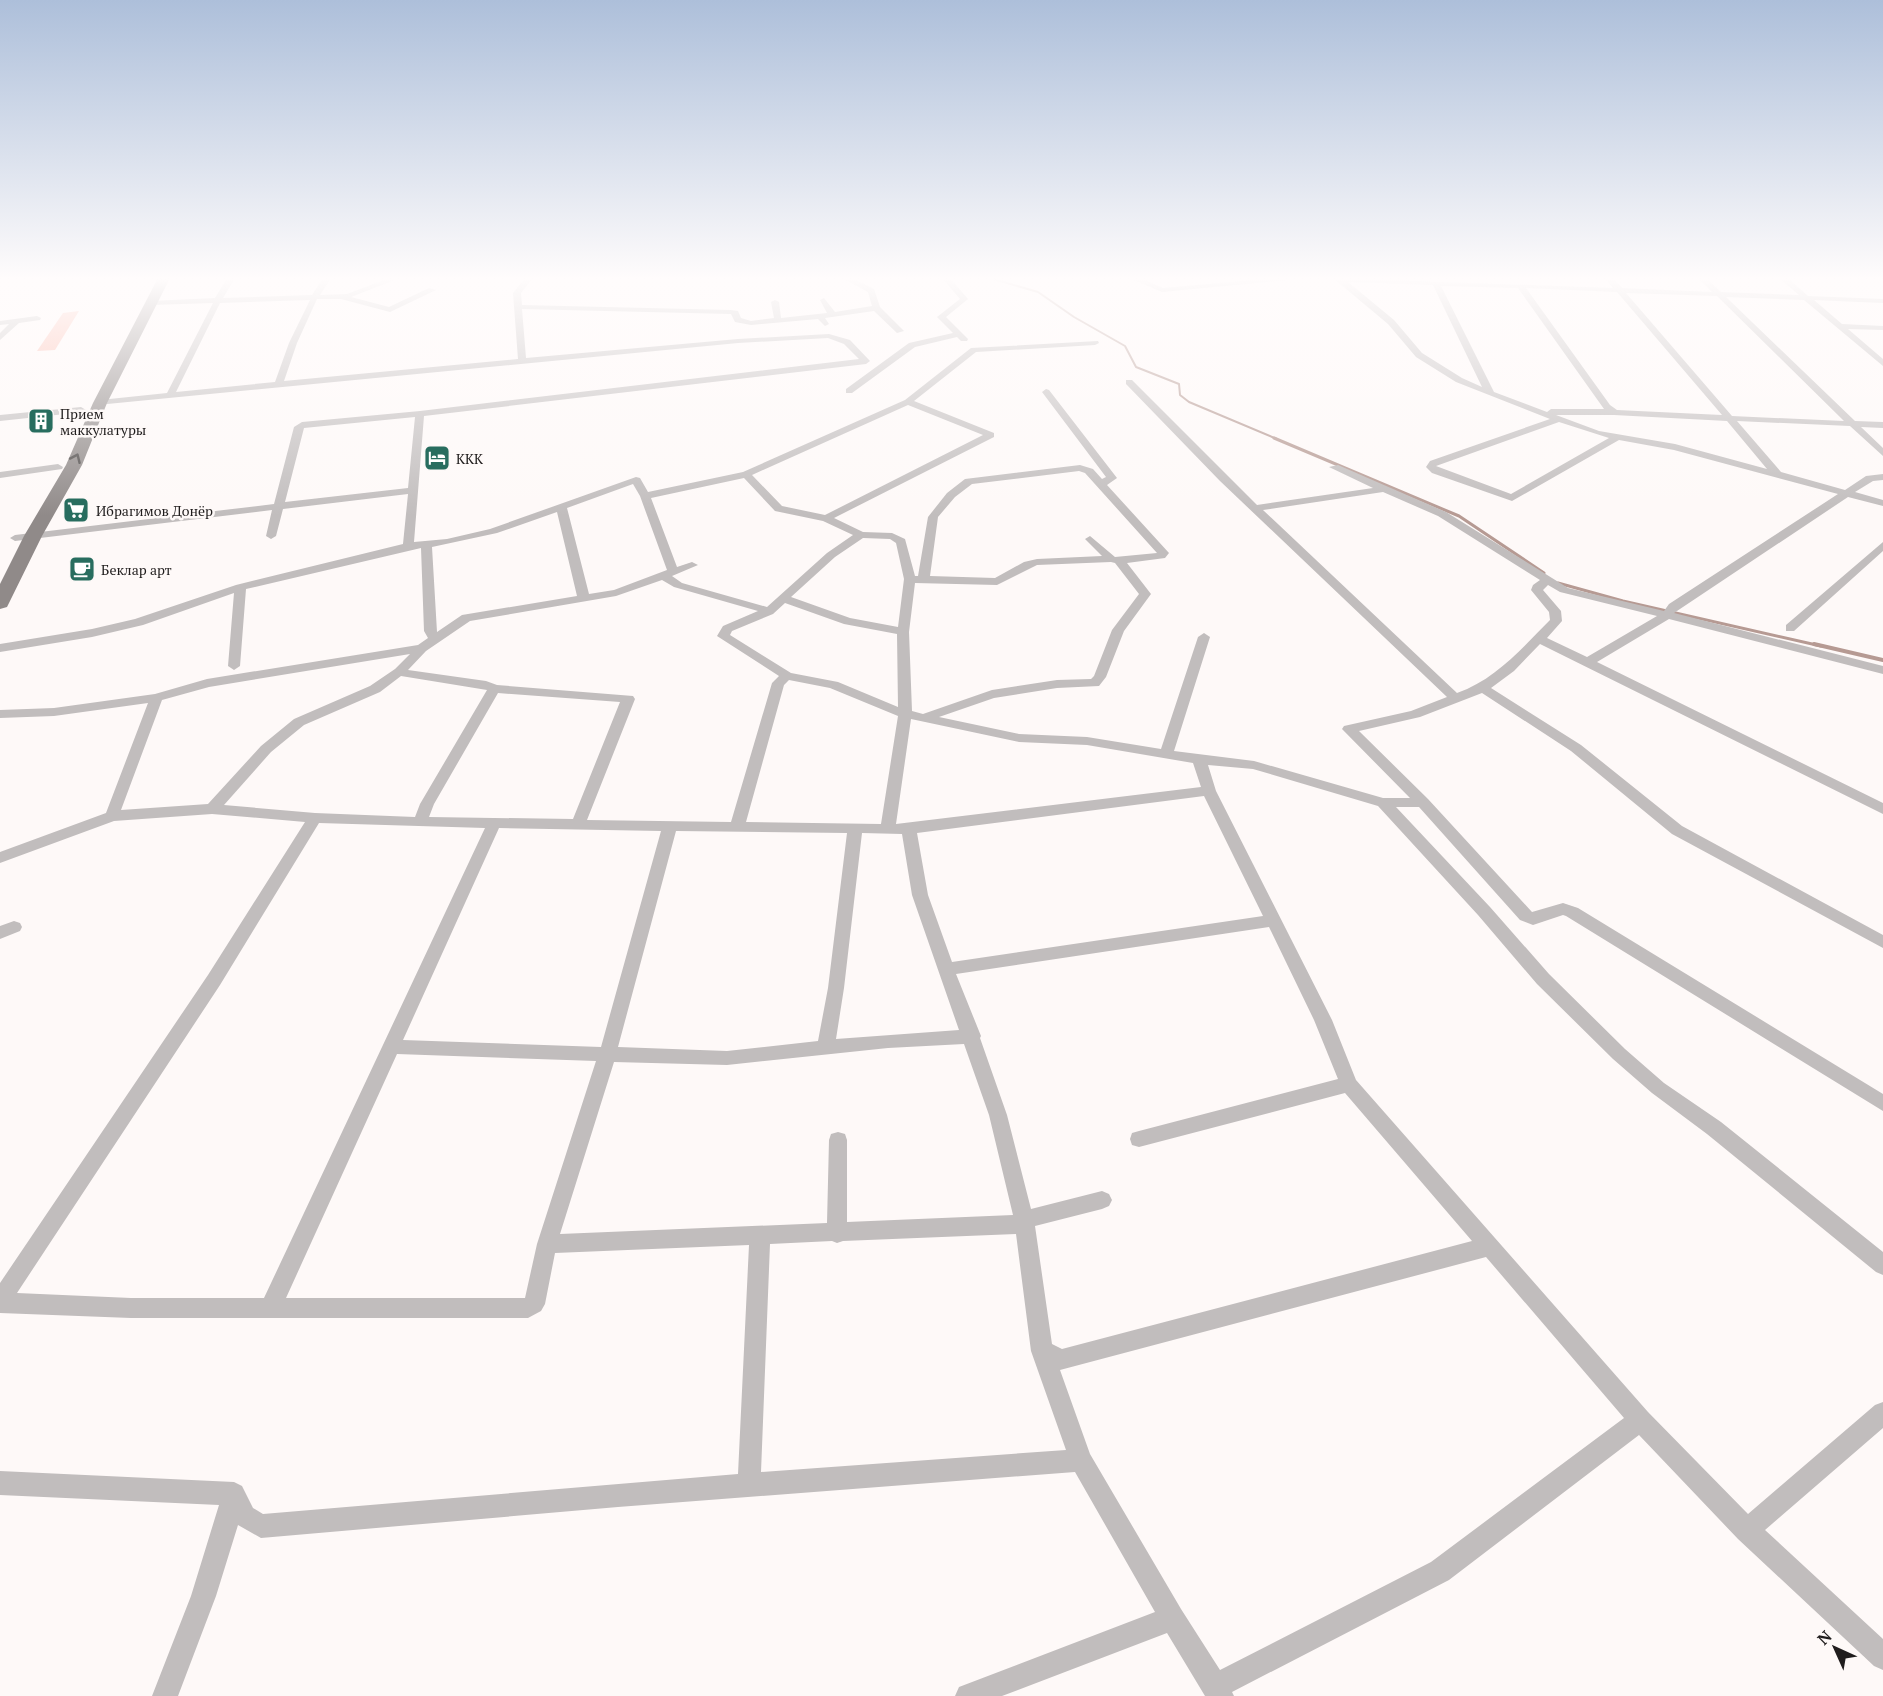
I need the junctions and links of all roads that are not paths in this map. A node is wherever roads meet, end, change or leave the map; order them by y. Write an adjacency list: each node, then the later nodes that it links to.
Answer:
1 (118, 357): 24 (main road)
2 (189, 357): 22 (street)
3 (288, 357): 18 (street)
4 (522, 357): 14 (street)
5 (564, 357): 14 (street)
6 (861, 357): 15 (street)
7 (895, 357): 16 (street)
8 (965, 357): 23 (street)
9 (1423, 357): 21 (street)
10 (1472, 357): 21 (street)
11 (1571, 357): 26 (street)
12 (1677, 357): 30 (street)
13 (1784, 357): 31 (street)
14 (522, 361): 18 (street)
15 (866, 362): 16 (street); 27 (street)
16 (879, 368): 19 (street)
17 (1128, 382): 49 (street)
18 (279, 385): 22 (street)
19 (849, 391)
20 (1046, 393): 41 (street)
21 (1490, 394): 25 (street)
22 (170, 396): 24 (street)
23 (908, 402): 38 (street); 50 (street)
24 (91, 407): 28 (street); 35 (main road); 52 (main road, one-way to 24)
25 (1539, 411): 26 (street); 29 (street)
26 (1614, 412): 30 (street)
27 (420, 414): 43 (street); 47 (street)
28 (0, 418)
29 (1559, 419): 33 (street); 33 (street)
30 (1731, 419): 31 (street); 37 (street)
31 (1853, 423): 32 (street); 34 (street)
32 (1883, 424)
33 (1617, 437): 37 (street)
34 (1883, 453)
35 (58, 466): 39 (street); 54 (main road)
36 (1334, 467): 42 (street)
37 (1776, 473): 44 (street)
38 (746, 474): 45 (street); 50 (street)
39 (0, 475)
40 (1883, 477): 44 (street)
41 (1100, 485): 59 (street); 63 (street)
42 (1384, 489): 49 (street); 64 (street)
43 (413, 490): 47 (street); 58 (street)
44 (1847, 492): 46 (street); 70 (street)
45 (645, 496): 48 (street); 62 (street)
46 (1883, 502)
47 (279, 506): 52 (street); 53 (street)
48 (561, 507): 56 (street); 66 (street)
49 (1255, 508): 86 (street)
50 (825, 518): 51 (street)
51 (861, 535): 63 (street); 67 (street)
52 (33, 536): 54 (street); 68 (main road)
53 (271, 536)
54 (15, 538): 61 (main road)
55 (1090, 538): 59 (street)
56 (426, 544): 58 (street); 74 (street)
57 (1883, 545): 71 (street)
58 (408, 546): 65 (street)
59 (1115, 560): 63 (street); 89 (street)
60 (692, 565): 62 (street)
61 (0, 567)
62 (669, 574): 66 (street); 69 (street)
63 (916, 579): 72 (street)
64 (1549, 580): 70 (street); 75 (street)
65 (240, 587): 76 (street); 79 (street)
66 (584, 598): 74 (street)
67 (785, 599): 69 (street); 72 (street)
68 (0, 603)
69 (768, 611): 82 (street)
70 (1670, 612): 78 (street); 80 (street)
71 (1790, 628)
72 (903, 633): 88 (street)
73 (1204, 638): 90 (street)
74 (435, 639): 77 (street)
75 (1540, 639): 78 (street); 83 (street)
76 (0, 648)
77 (422, 648): 81 (street); 85 (street)
78 (1588, 662): 96 (street)
79 (234, 666)
80 (1883, 670)
81 (399, 672): 84 (street); 95 (street)
82 (787, 676): 88 (street); 103 (street)
83 (1483, 688): 86 (street); 109 (street)
84 (494, 689): 99 (street); 101 (street)
85 (156, 698): 87 (street); 97 (street)
86 (1455, 698): 93 (street)
87 (0, 714)
88 (905, 714): 89 (street); 104 (street)
89 (925, 718): 90 (street)
90 (1166, 755): 91 (street)
91 (1199, 760): 92 (street); 94 (street)
92 (1209, 791): 106 (street); 108 (street)
93 (1423, 802): 94 (street); 116 (street)
94 (1388, 803): 125 (street)
95 (212, 809): 97 (street); 98 (street)
96 (1883, 809)
97 (112, 816): 107 (street)
98 (315, 818): 99 (street); 126 (street)
99 (420, 822): 100 (street)
100 (495, 822): 101 (street); 112 (street)
101 (578, 825): 102 (street)
102 (670, 826): 103 (street); 114 (street)
103 (737, 827): 105 (street)
104 (888, 828): 105 (street); 106 (street)
105 (855, 829): 113 (street)
106 (909, 829): 110 (street)
107 (0, 858)
108 (1274, 921): 110 (street); 115 (street)
109 (1883, 942)
110 (946, 969): 111 (street)
111 (972, 1036): 113 (street); 120 (street)
112 (393, 1047): 114 (street); 127 (street)
113 (825, 1048): 114 (street)
114 (608, 1052): 123 (street)
115 (1349, 1084): 117 (street); 124 (street)
116 (1883, 1103)
117 (1139, 1138)
118 (838, 1140): 121 (street)
119 (1102, 1200): 120 (street)
120 (1024, 1222): 121 (street); 128 (street)
121 (837, 1234): 122 (street)
122 (760, 1236): 123 (street); 133 (street)
123 (547, 1244): 127 (street)
124 (1490, 1246): 128 (street); 130 (street)
125 (1883, 1265)
126 (0, 1302): 127 (street)
127 (272, 1307)
128 (1042, 1351): 131 (street)
129 (1883, 1413): 135 (street)
130 (1640, 1420): 135 (street); 138 (street)
131 (1081, 1460): 133 (street); 136 (street)
132 (0, 1483): 134 (street)
133 (749, 1485): 134 (street)
134 (234, 1494): 139 (street)
135 (1747, 1530): 137 (street)
136 (1172, 1618): 138 (street); 140 (street)
137 (1883, 1657)
138 (1217, 1691)
139 (165, 1696)
140 (968, 1696)

